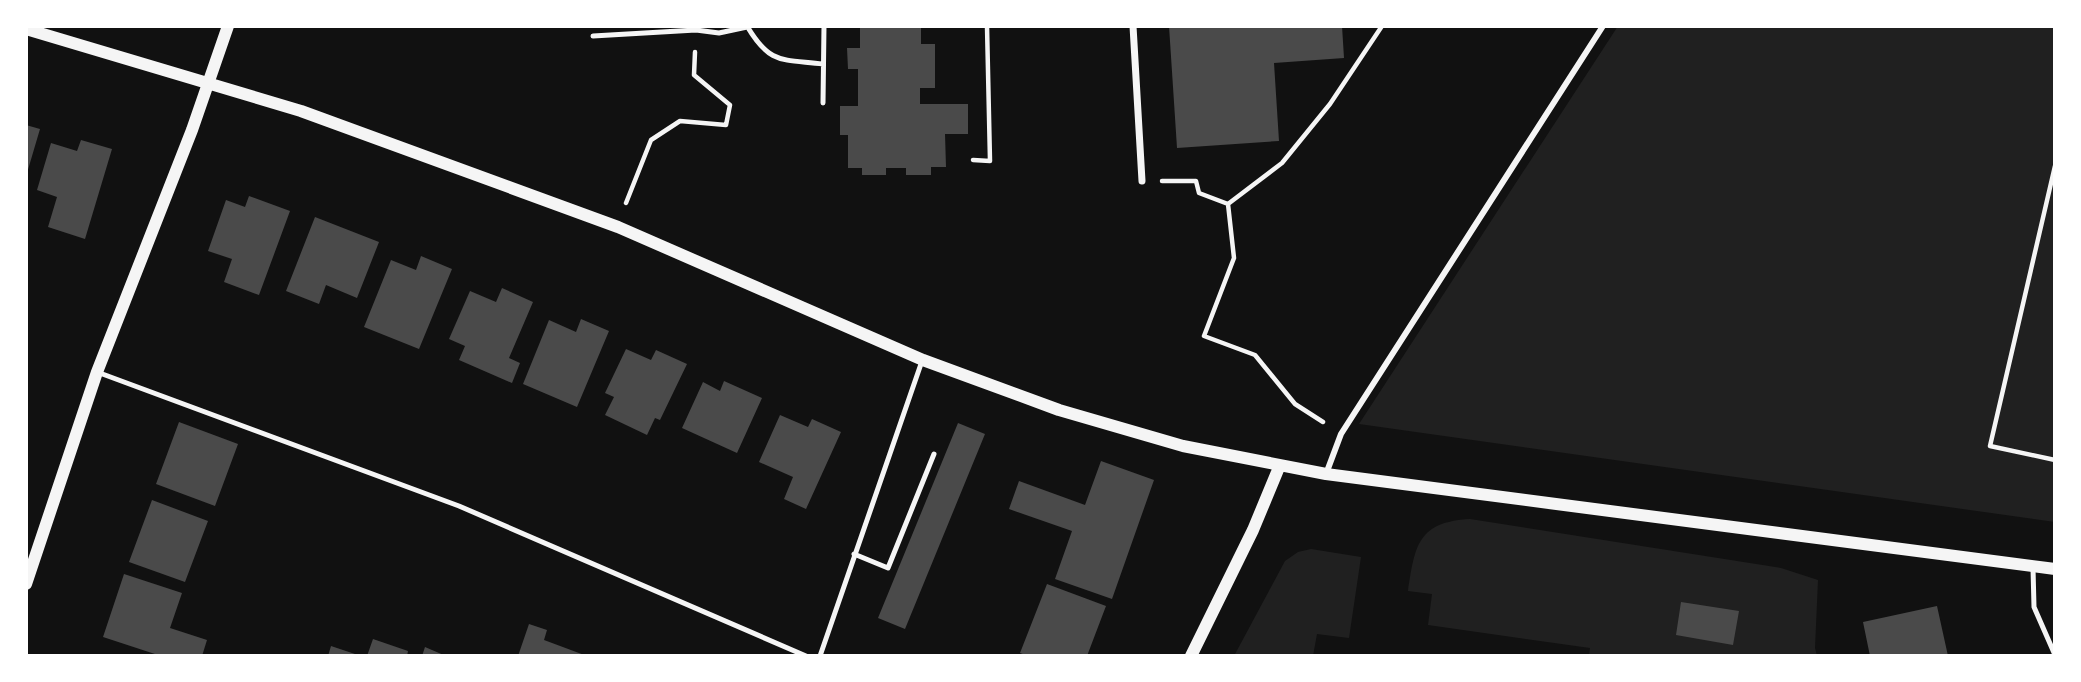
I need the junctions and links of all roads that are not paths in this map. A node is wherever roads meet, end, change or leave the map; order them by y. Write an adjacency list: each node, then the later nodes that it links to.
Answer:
1 (228, 26): 9 (street)
2 (824, 26): 8 (lane)
3 (1133, 26): 11 (street)
4 (1603, 26): 16 (street)
5 (747, 27): 7 (lane); 8 (lane)
6 (26, 29): 9 (street)
7 (593, 36)
8 (823, 64): 10 (lane)
9 (209, 83): 12 (street); 13 (street)
10 (823, 103)
11 (1142, 181)
12 (923, 360): 15 (street); 17 (lane)
13 (97, 372): 20 (street); 22 (lane)
14 (934, 454): 17 (lane)
15 (1280, 465): 16 (street); 24 (street)
16 (1326, 474): 18 (street)
17 (855, 554): 23 (lane)
18 (2034, 566): 19 (street); 21 (lane)
19 (2055, 569)
20 (26, 584)
21 (2055, 655)
22 (806, 656)
23 (820, 656)
24 (1191, 656)

